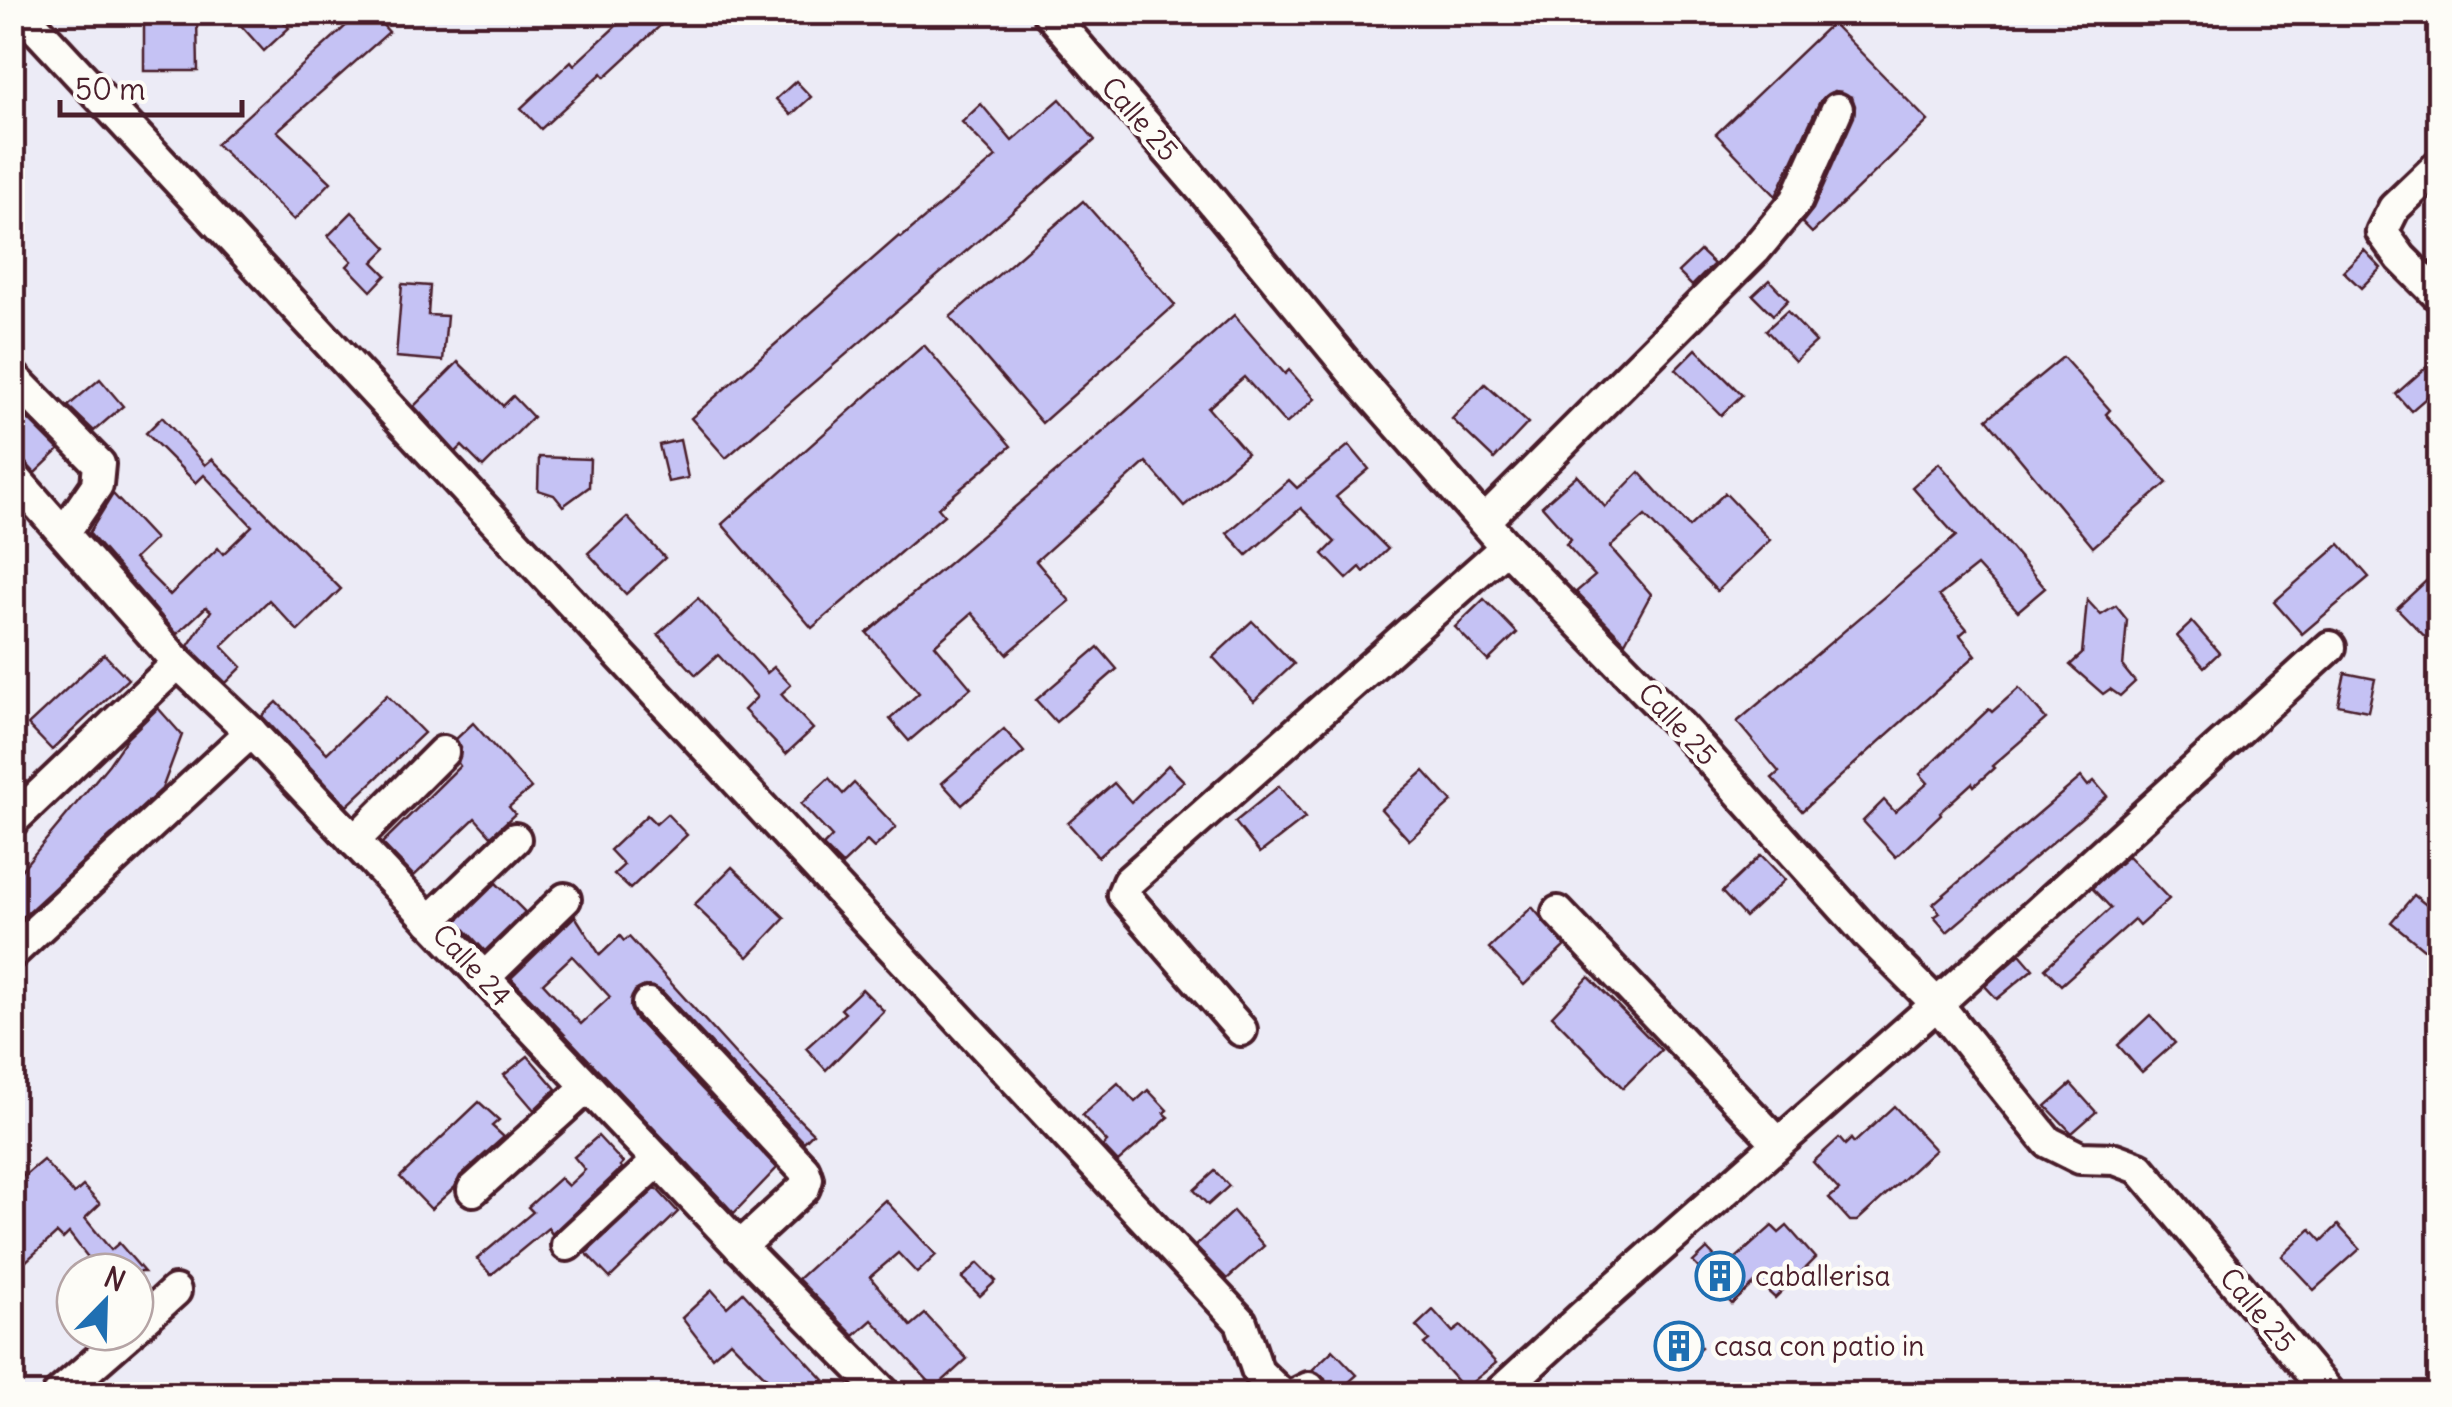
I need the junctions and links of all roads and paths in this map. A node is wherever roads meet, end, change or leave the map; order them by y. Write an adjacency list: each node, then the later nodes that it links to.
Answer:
1 (20, 12): 35 (street)
2 (1048, 12): 8 (street, Calle 25)
3 (1837, 109): 8 (street)
4 (2440, 164): 5 (street)
5 (2440, 297)
6 (12, 376): 9 (street)
7 (12, 475): 9 (street, Calle 24)
8 (1485, 520): 10 (street, Calle 25)
9 (64, 532): 12 (street, Calle 24)
10 (1506, 547): 24 (street, Calle 25); 25 (street)
11 (2330, 647): 24 (street)
12 (178, 663): 13 (street, Calle 24); 15 (street)
13 (250, 732): 17 (street, Calle 24); 21 (street)
14 (443, 752): 17 (street)
15 (12, 821)
16 (515, 839): 20 (street)
17 (354, 841): 20 (street, Calle 24)
18 (565, 899): 22 (street)
19 (1558, 912): 27 (street)
20 (430, 921): 22 (street, Calle 24)
21 (12, 954)
22 (484, 978): 26 (street, Calle 24)
23 (648, 1004): 31 (street)
24 (1938, 1004): 27 (street); 39 (street, Calle 25)
25 (1241, 1030)
26 (588, 1087): 28 (street, Calle 24); 29 (street)
27 (1778, 1143): 38 (street)
28 (658, 1161): 30 (street); 31 (street, Calle 24)
29 (473, 1190)
30 (567, 1246)
31 (740, 1247): 37 (street, Calle 24)
32 (175, 1292): 33 (street)
33 (155, 1310)
34 (107, 1352): 36 (street)
35 (1296, 1392)
36 (59, 1394)
37 (885, 1394)
38 (1498, 1394)
39 (2329, 1394)

